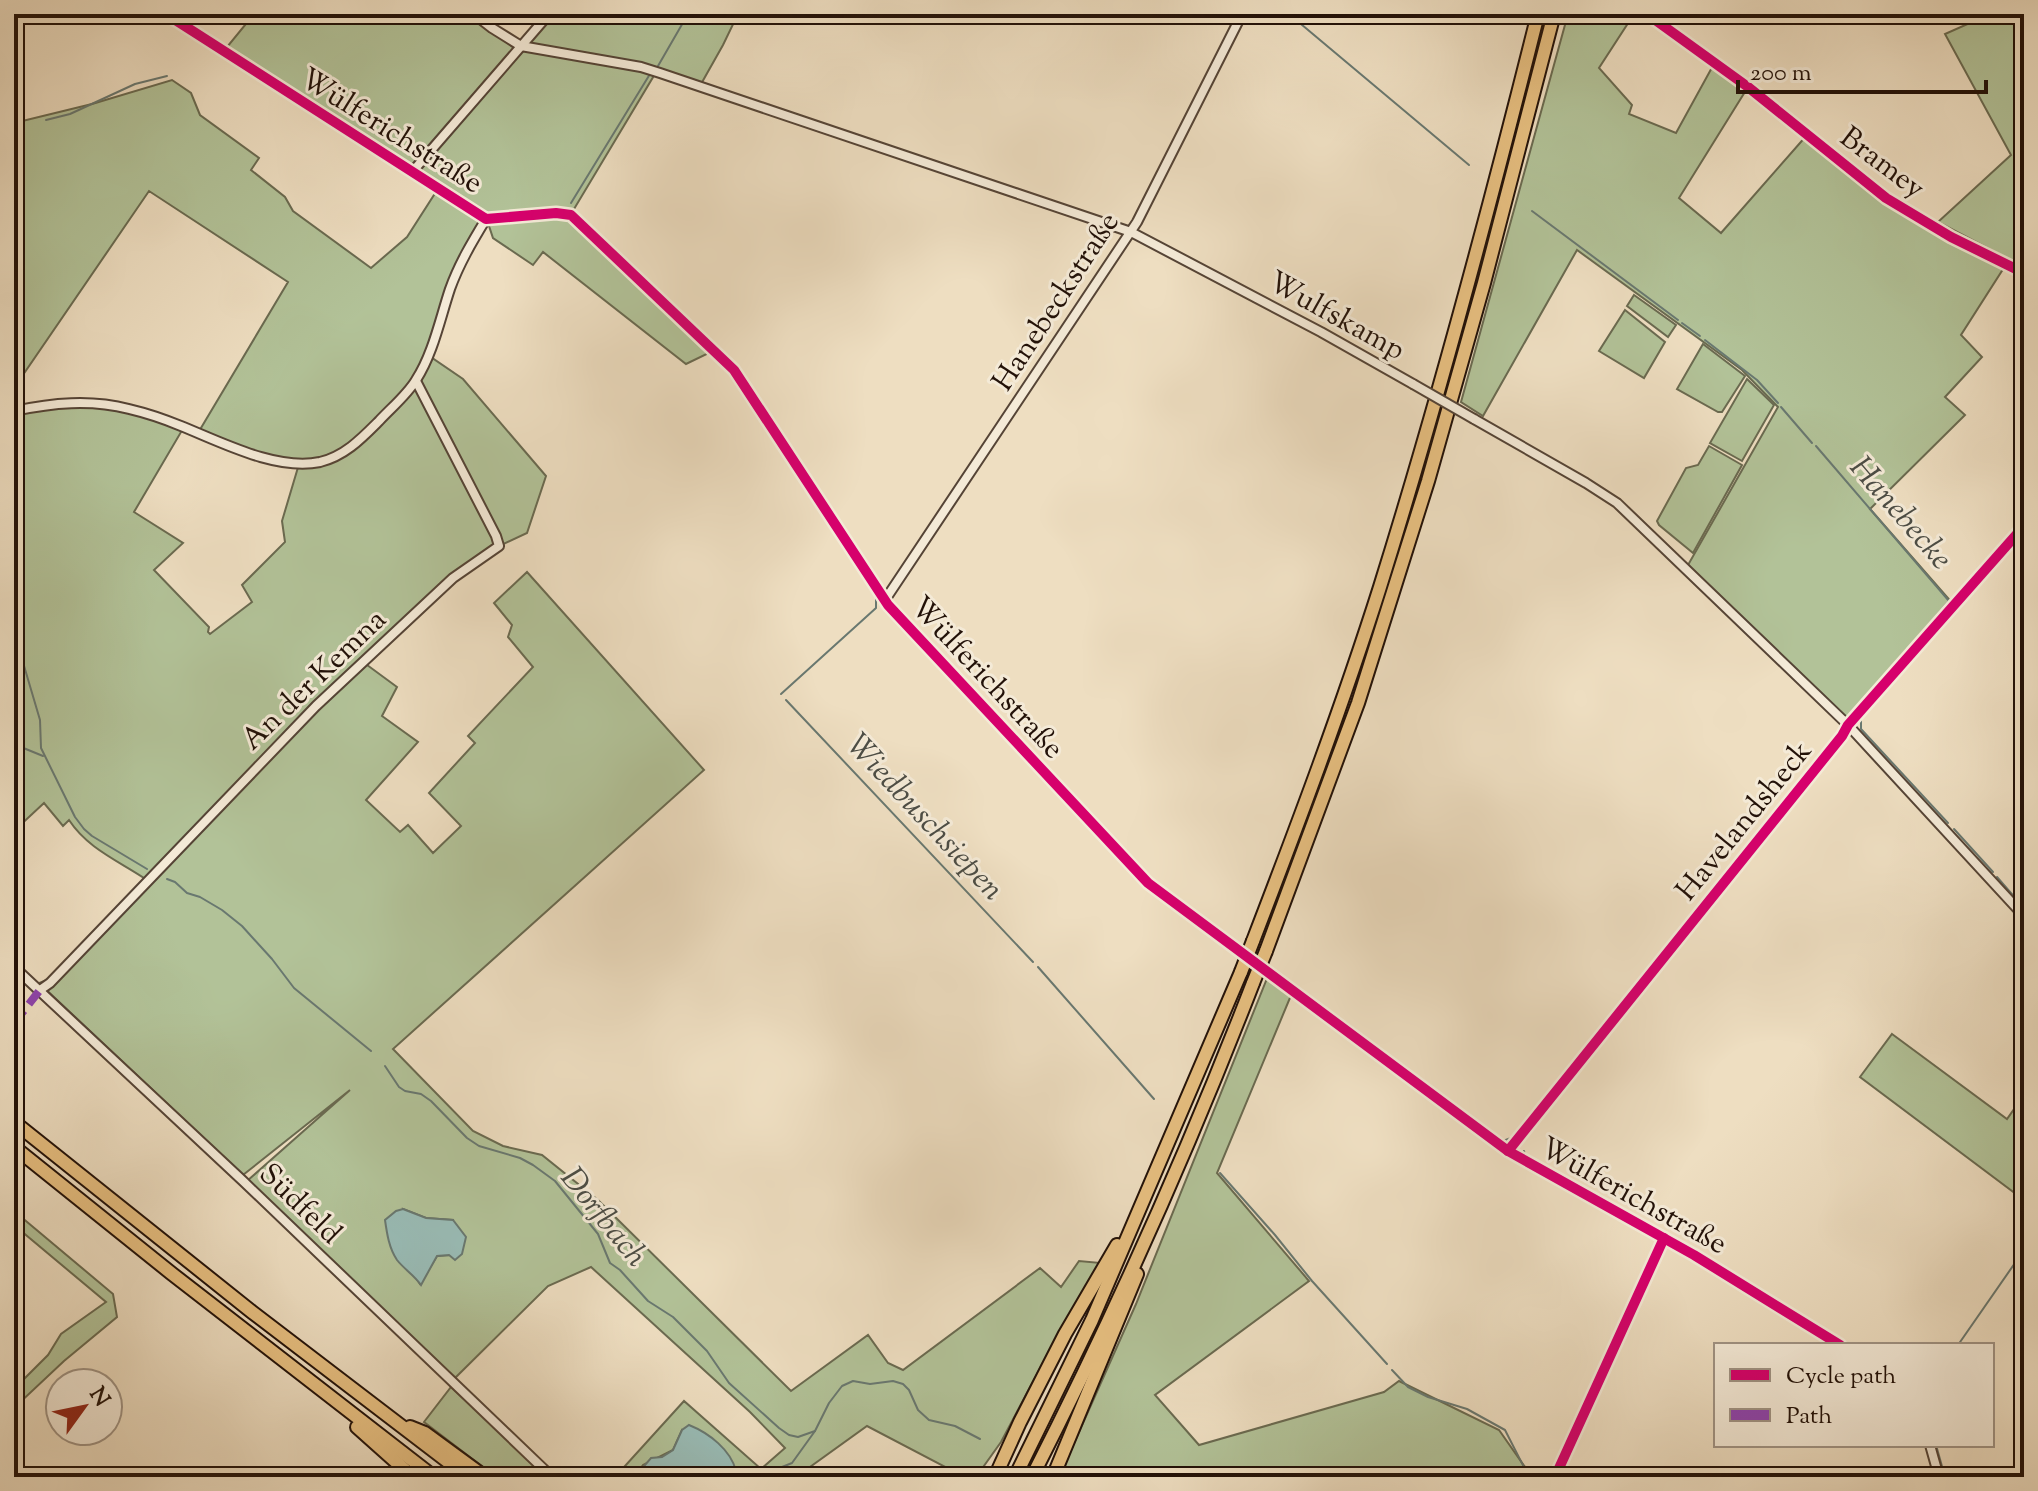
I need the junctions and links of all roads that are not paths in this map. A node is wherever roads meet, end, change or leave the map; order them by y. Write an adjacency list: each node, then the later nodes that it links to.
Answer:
1 (166, 14): 9 (street, Wülferichstraße)
2 (474, 14): 8 (street, Wulfskamp)
3 (549, 14): 8 (street)
4 (1242, 14): 11 (street, Hanebeckstraße)
5 (1538, 14): 24 (highway, bridge)
6 (1554, 14): 25 (highway, bridge)
7 (1647, 14): 12 (street, Bramey)
8 (521, 46): 9 (street); 11 (street, Wulfskamp)
9 (413, 171): 10 (street, Wülferichstraße)
10 (486, 219): 13 (street); 16 (street, Wülferichstraße)
11 (1131, 232): 16 (street, Hanebeckstraße); 17 (street, Wulfskamp, bridge)
12 (2024, 273)
13 (416, 381): 14 (street); 20 (street, An der Kemna)
14 (14, 411)
15 (2024, 526): 17 (street, Havelandsheck)
16 (885, 600): 23 (street, Wülferichstraße)
17 (1848, 725): 18 (street, Wulfskamp); 23 (street, Havelandsheck)
18 (2024, 916)
19 (14, 967): 20 (street, Südfeld)
20 (40, 990): 35 (street, Südfeld)
21 (14, 1122): 28 (highway)
22 (14, 1147): 27 (highway)
23 (1508, 1151): 26 (street, Wülferichstraße)
24 (1146, 1198): 29 (highway); 38 (highway)
25 (1164, 1199): 39 (highway); 40 (highway)
26 (1837, 1343)
27 (337, 1403): 31 (highway); 32 (highway)
28 (395, 1421): 33 (highway); 34 (highway)
29 (1020, 1422): 36 (highway); 37 (highway)
30 (1931, 1447): 41 (street)
31 (413, 1477)
32 (434, 1477)
33 (468, 1477)
34 (485, 1477)
35 (552, 1477)
36 (986, 1477)
37 (995, 1477)
38 (1015, 1477)
39 (1032, 1477)
40 (1053, 1477)
41 (1939, 1477)

